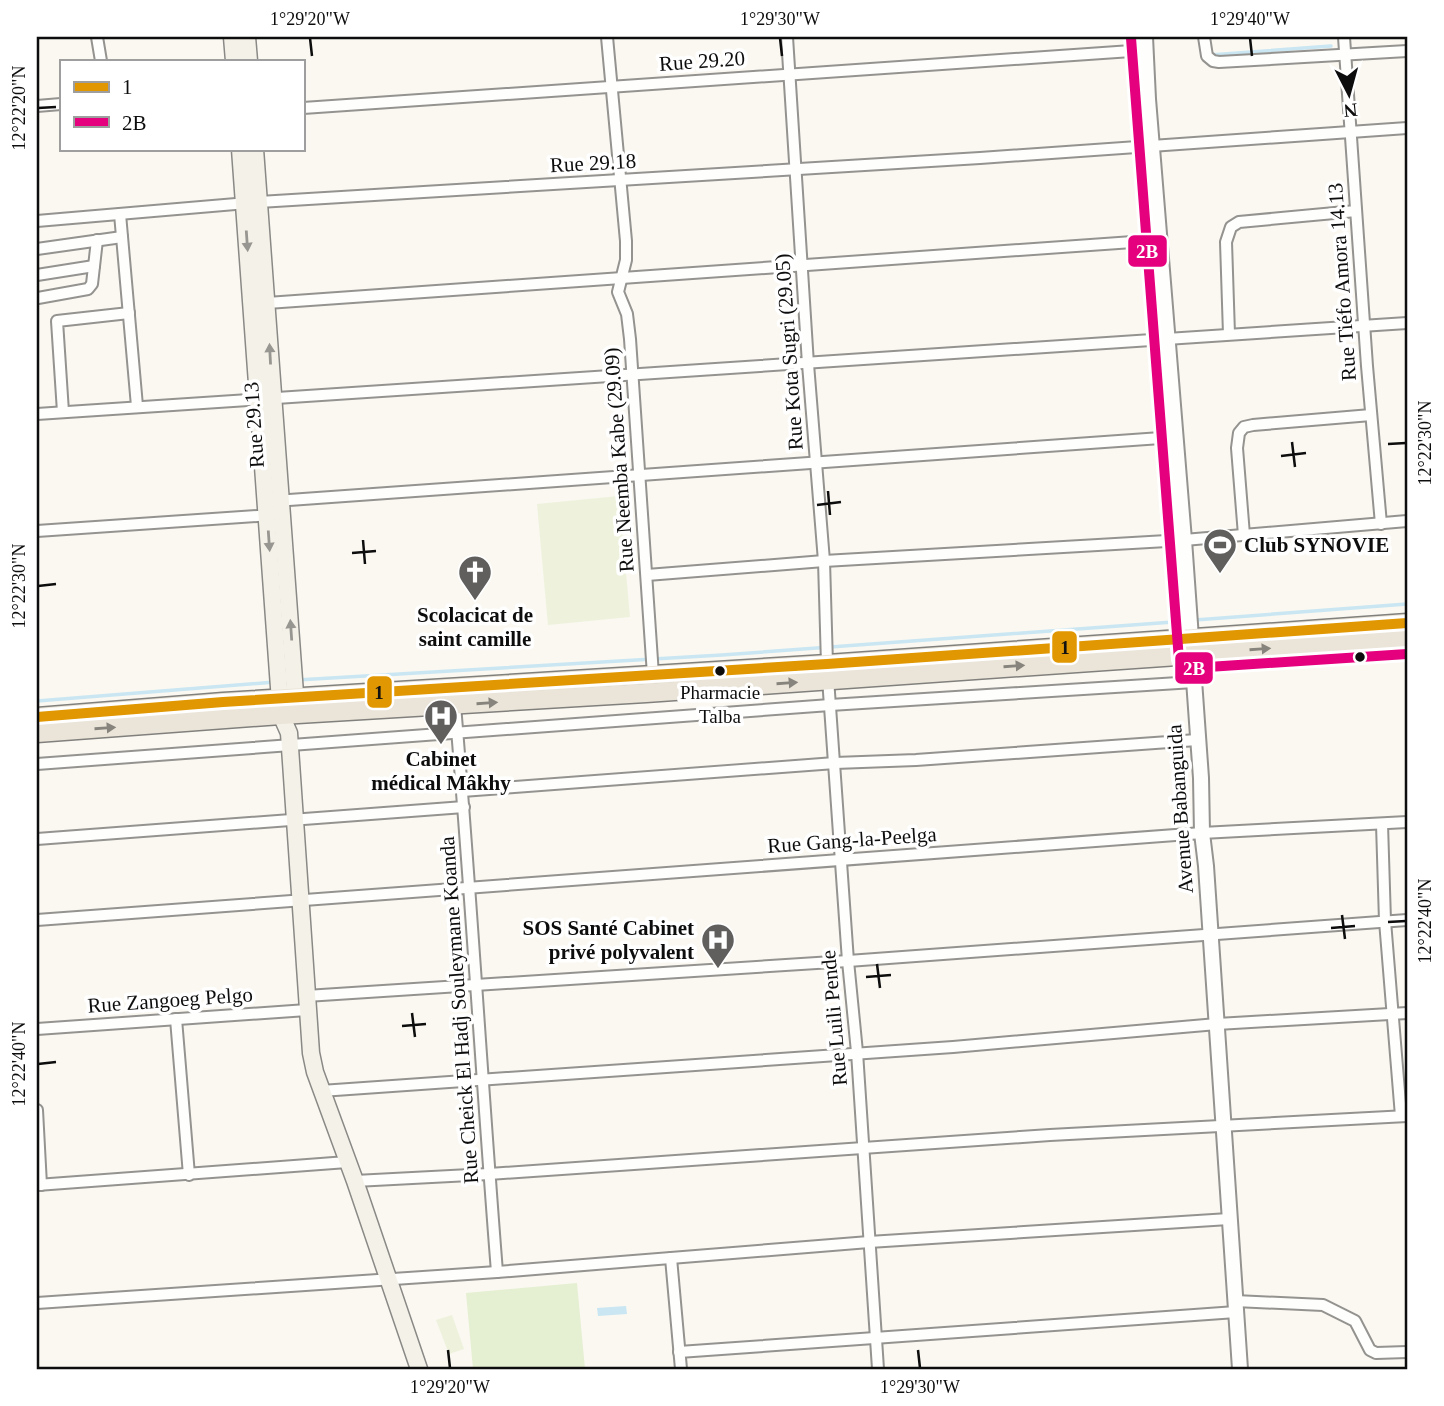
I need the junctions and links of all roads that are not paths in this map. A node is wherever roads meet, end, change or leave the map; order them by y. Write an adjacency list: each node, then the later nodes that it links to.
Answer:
1 (97, 37): 11 (street)
2 (232, 37): 12 (main road)
3 (247, 37): 13 (main road)
4 (607, 37): 15 (street, Rue Neemba Kabe (29.09))
5 (787, 37): 14 (street, Rue Kota Sugri (29.05))
6 (1204, 37): 10 (street)
7 (1344, 37): 10 (street, Rue Tiéfo Amora 14.13)
8 (1146, 43): 14 (street, Rue 29.20); 21 (street, Avenue Babanguida)
9 (1407, 51): 10 (street)
10 (1345, 55): 20 (street, Rue Tiéfo Amora 14.13)
11 (101, 60)
12 (234, 60)
13 (248, 60)
14 (790, 74): 15 (street, Rue 29.20); 24 (street, Rue Kota Sugri (29.05))
15 (610, 87): 18 (street, Rue 29.20); 25 (street, Rue Neemba Kabe (29.09))
16 (60, 104): 17 (street)
17 (37, 106)
18 (304, 108)
19 (1407, 128): 20 (street, Rue 29.18)
20 (1350, 132): 21 (street, Rue 29.18); 27 (street, Rue Tiéfo Amora 14.13)
21 (1152, 145): 24 (street, Rue 29.18); 32 (street, Avenue Babanguida)
22 (240, 150): 26 (main road)
23 (255, 150): 26 (main road, Rue 29.13)
24 (796, 170): 25 (street, Rue 29.18); 34 (street, Rue Kota Sugri (29.05))
25 (619, 181): 26 (street, Rue 29.18); 37 (street, Rue Neemba Kabe (29.09))
26 (252, 203): 28 (street, Rue 29.18); 39 (main road, Rue 29.13); 47 (main road, one-way to 47)
27 (1356, 211): 42 (street, Rue Tiéfo Amora 14.13); 43 (street)
28 (120, 214): 29 (street, Rue 29.18); 30 (street)
29 (37, 221)
30 (122, 237): 31 (street); 40 (street)
31 (97, 240): 33 (street); 35 (street)
32 (1161, 240): 34 (street); 44 (street, Avenue Babanguida)
33 (37, 249)
34 (803, 264): 37 (street); 45 (street, Rue Kota Sugri (29.05))
35 (94, 266): 36 (street); 38 (street)
36 (37, 275)
37 (620, 278): 39 (street); 46 (street, Rue Neemba Kabe (29.09))
38 (38, 298)
39 (267, 303): 47 (main road, Rue 29.13, one-way to 39)
40 (129, 313): 48 (street); 49 (street)
41 (1407, 323): 42 (street)
42 (1364, 327): 43 (street); 51 (street, Rue Tiéfo Amora 14.13)
43 (1229, 334): 44 (street)
44 (1169, 339): 45 (street); 52 (street, Avenue Babanguida)
45 (808, 363): 46 (street); 53 (street, Rue Kota Sugri (29.05))
46 (631, 375): 47 (street); 54 (street, Rue Neemba Kabe (29.09))
47 (265, 397): 48 (street); 55 (main road)
48 (138, 406): 49 (street)
49 (64, 412): 50 (street)
50 (37, 414)
51 (1371, 415): 57 (street, Rue Tiéfo Amora 14.13); 59 (street)
52 (1175, 437): 53 (street); 60 (street, Avenue Babanguida)
53 (815, 463): 54 (street); 61 (street, Rue Kota Sugri (29.05))
54 (638, 475): 55 (street); 62 (street, Rue Neemba Kabe (29.09))
55 (273, 508): 58 (street); 71 (main road)
56 (1407, 521): 57 (street)
57 (1381, 524): 59 (street)
58 (37, 531)
59 (1244, 535): 60 (street)
60 (1184, 540): 61 (street); 65 (street, Avenue Babanguida)
61 (824, 561): 62 (street); 66 (street, Rue Kota Sugri (29.05))
62 (647, 575): 67 (street, Rue Neemba Kabe (29.09))
63 (1407, 623): 65 (main road)
64 (1407, 640): 65 (main road, one-way to 64)
65 (1191, 645): 66 (main road); 68 (street, Avenue Babanguida)
66 (828, 672): 67 (main road); 69 (main road, one-way to 66); 70 (street, Rue Luili Pende)
67 (653, 675): 71 (main road)
68 (1194, 682): 70 (street); 76 (street, Avenue Babanguida)
69 (455, 705): 71 (main road); 74 (street, Rue Cheick El Hadj Souleymane Koanda)
70 (830, 705): 74 (street); 77 (street, Rue Luili Pende)
71 (288, 706): 72 (main road); 73 (main road, one-way to 71); 75 (main road)
72 (37, 717)
73 (37, 733)
74 (457, 733): 75 (street); 79 (street, Rue Cheick El Hadj Souleymane Koanda)
75 (290, 739): 78 (street); 81 (main road)
76 (1197, 740): 77 (street); 84 (street, Avenue Babanguida)
77 (835, 763): 79 (street); 86 (street, Rue Luili Pende)
78 (37, 764)
79 (462, 791): 80 (street, Rue Cheick El Hadj Souleymane Koanda)
80 (464, 807): 81 (street); 87 (street, Rue Cheick El Hadj Souleymane Koanda)
81 (295, 820): 85 (street); 88 (main road)
82 (1407, 822): 83 (street, Rue Gang-la-Peelga)
83 (1382, 824): 84 (street, Rue Gang-la-Peelga); 91 (street)
84 (1202, 833): 86 (street, Rue Gang-la-Peelga); 92 (street, Avenue Babanguida)
85 (37, 839)
86 (841, 859): 87 (street, Rue Gang-la-Peelga); 93 (street, Rue Luili Pende)
87 (471, 888): 88 (street, Rue Gang-la-Peelga); 94 (street, Rue Cheick El Hadj Souleymane Koanda)
88 (299, 900): 89 (street, Rue Gang-la-Peelga); 95 (main road)
89 (37, 920)
90 (1407, 920): 91 (street, Rue Zangoeg Pelgo)
91 (1385, 921): 92 (street, Rue Zangoeg Pelgo); 97 (street)
92 (1209, 934): 93 (street, Rue Zangoeg Pelgo); 99 (street, Avenue Babanguida)
93 (848, 961): 94 (street, Rue Zangoeg Pelgo); 101 (street, Rue Luili Pende)
94 (475, 984): 95 (street, Rue Zangoeg Pelgo); 102 (street, Rue Cheick El Hadj Souleymane Koanda)
95 (306, 1003): 98 (street, Rue Zangoeg Pelgo); 103 (main road)
96 (1407, 1013): 97 (street)
97 (1395, 1014): 99 (street); 105 (street)
98 (176, 1019): 100 (street, Rue Zangoeg Pelgo); 110 (street)
99 (1217, 1024): 101 (street); 106 (street, Avenue Babanguida)
100 (37, 1029)
101 (857, 1052): 102 (street); 107 (street, Rue Luili Pende)
102 (482, 1078): 103 (street); 109 (street, Rue Cheick El Hadj Souleymane Koanda)
103 (321, 1091): 108 (main road)
104 (37, 1110): 112 (street)
105 (1404, 1116): 106 (street)
106 (1224, 1126): 107 (street); 113 (street, Avenue Babanguida)
107 (862, 1147): 109 (street); 114 (street, Rue Luili Pende)
108 (347, 1162): 110 (street); 111 (main road)
109 (489, 1174): 111 (street); 116 (street, Rue Cheick El Hadj Souleymane Koanda)
110 (189, 1175): 112 (street)
111 (355, 1181): 117 (main road)
112 (39, 1185)
113 (1229, 1219): 114 (street); 119 (street, Avenue Babanguida)
114 (869, 1242): 115 (street); 120 (street, Rue Luili Pende)
115 (671, 1258): 116 (street); 121 (street)
116 (497, 1272): 117 (street)
117 (387, 1278): 118 (street); 123 (main road)
118 (37, 1303)
119 (1236, 1307): 120 (street); 122 (street); 126 (street, Avenue Babanguida)
120 (876, 1337): 121 (street); 125 (street, Rue Luili Pende)
121 (679, 1352): 124 (street)
122 (1407, 1352)
123 (419, 1369)
124 (681, 1369)
125 (878, 1369)
126 (1240, 1369)

